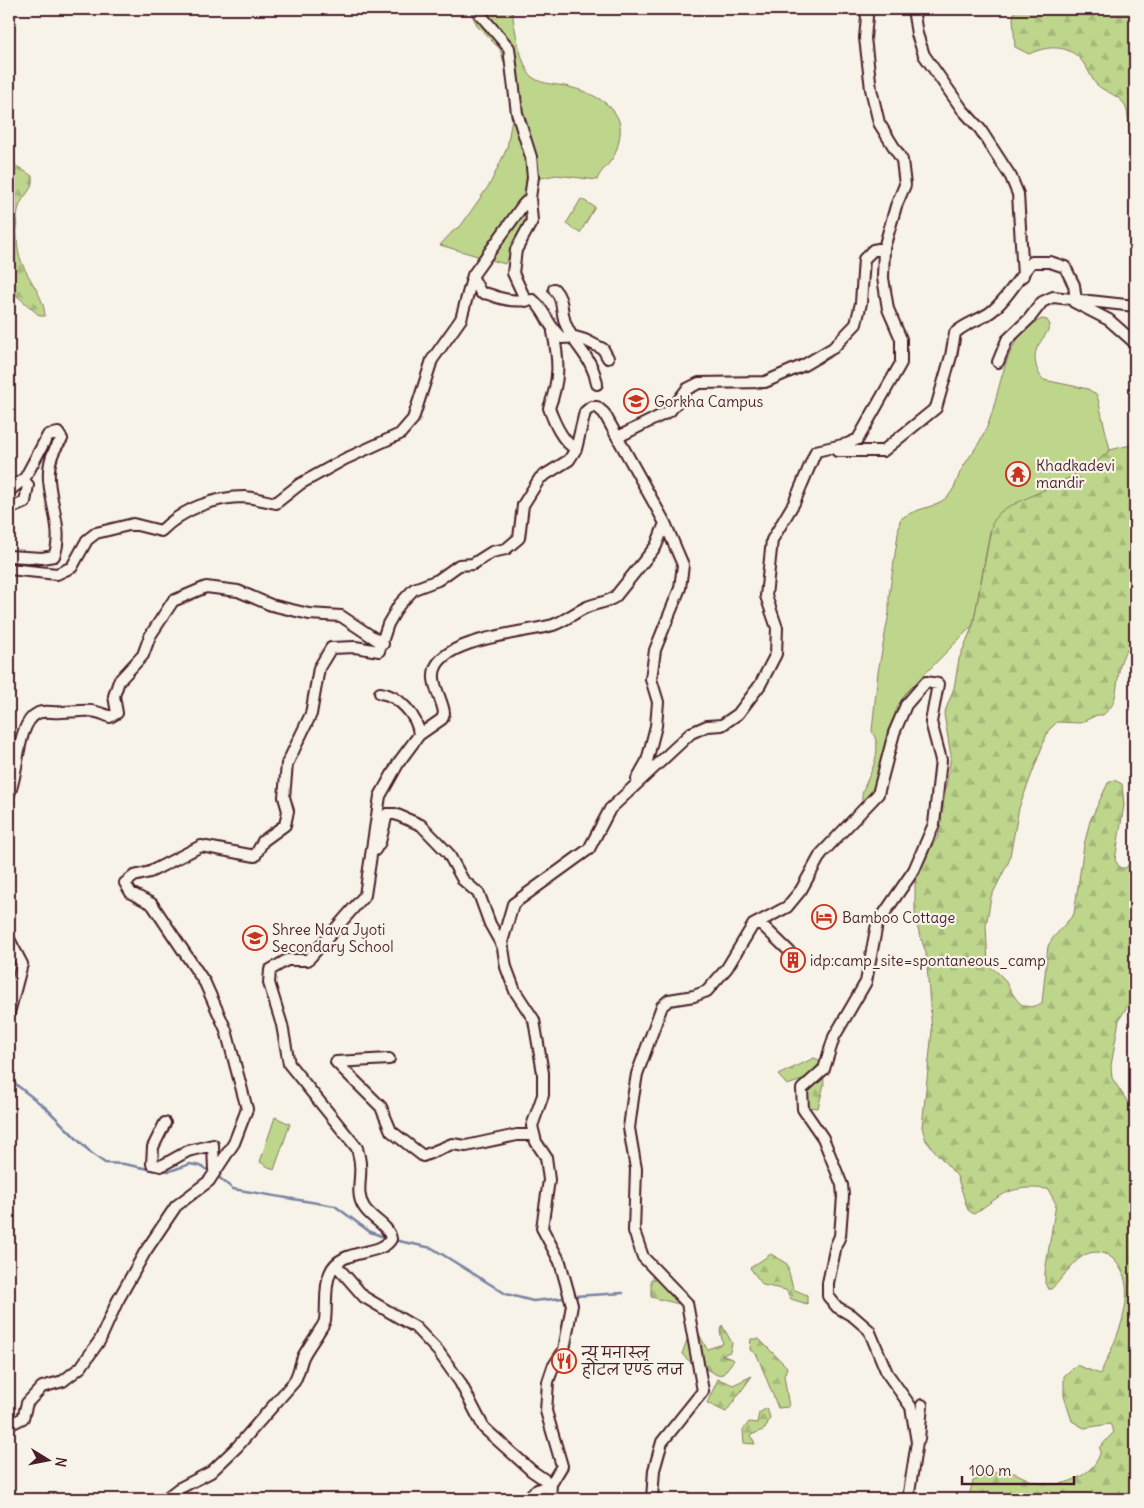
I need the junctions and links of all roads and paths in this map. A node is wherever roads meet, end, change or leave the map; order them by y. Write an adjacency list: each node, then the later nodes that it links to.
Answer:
1 (478, 9): 4 (street)
2 (865, 9): 5 (street)
3 (913, 9): 6 (street)
4 (530, 198): 7 (street); 9 (street)
5 (884, 248): 18 (street); 20 (street)
6 (1022, 275): 10 (street); 20 (street)
7 (472, 278): 9 (street); 26 (street)
8 (554, 289): 13 (street)
9 (526, 301): 12 (street)
10 (1074, 301): 11 (street); 14 (street); 16 (street)
11 (1135, 306)
12 (553, 332): 13 (street); 19 (street)
13 (573, 338): 15 (street); 17 (street)
14 (1135, 343)
15 (608, 358)
16 (998, 362)
17 (597, 384)
18 (618, 437): 19 (street); 24 (street)
19 (576, 449): 27 (street)
20 (816, 451): 30 (street)
21 (23, 480): 22 (street); 23 (street); 25 (street)
22 (9, 491)
23 (9, 509)
24 (665, 523): 29 (street); 30 (street)
25 (9, 556)
26 (9, 569)
27 (383, 644): 31 (street); 41 (street)
28 (380, 693): 29 (street)
29 (419, 735): 32 (street)
30 (628, 792): 35 (street)
31 (9, 794)
32 (372, 855): 35 (street); 42 (street)
33 (760, 922): 36 (street); 45 (street); 50 (street)
34 (9, 939): 37 (street)
35 (503, 947): 40 (street)
36 (789, 952)
37 (9, 1013)
38 (389, 1059): 40 (street)
39 (165, 1123): 41 (street)
40 (534, 1135): 46 (street)
41 (214, 1170): 44 (street)
42 (336, 1265): 46 (street); 47 (street)
43 (922, 1405): 45 (street)
44 (9, 1425)
45 (917, 1442): 51 (street)
46 (551, 1484): 48 (street); 49 (street)
47 (165, 1499)
48 (527, 1499)
49 (550, 1499)
50 (652, 1499)
51 (908, 1499)

